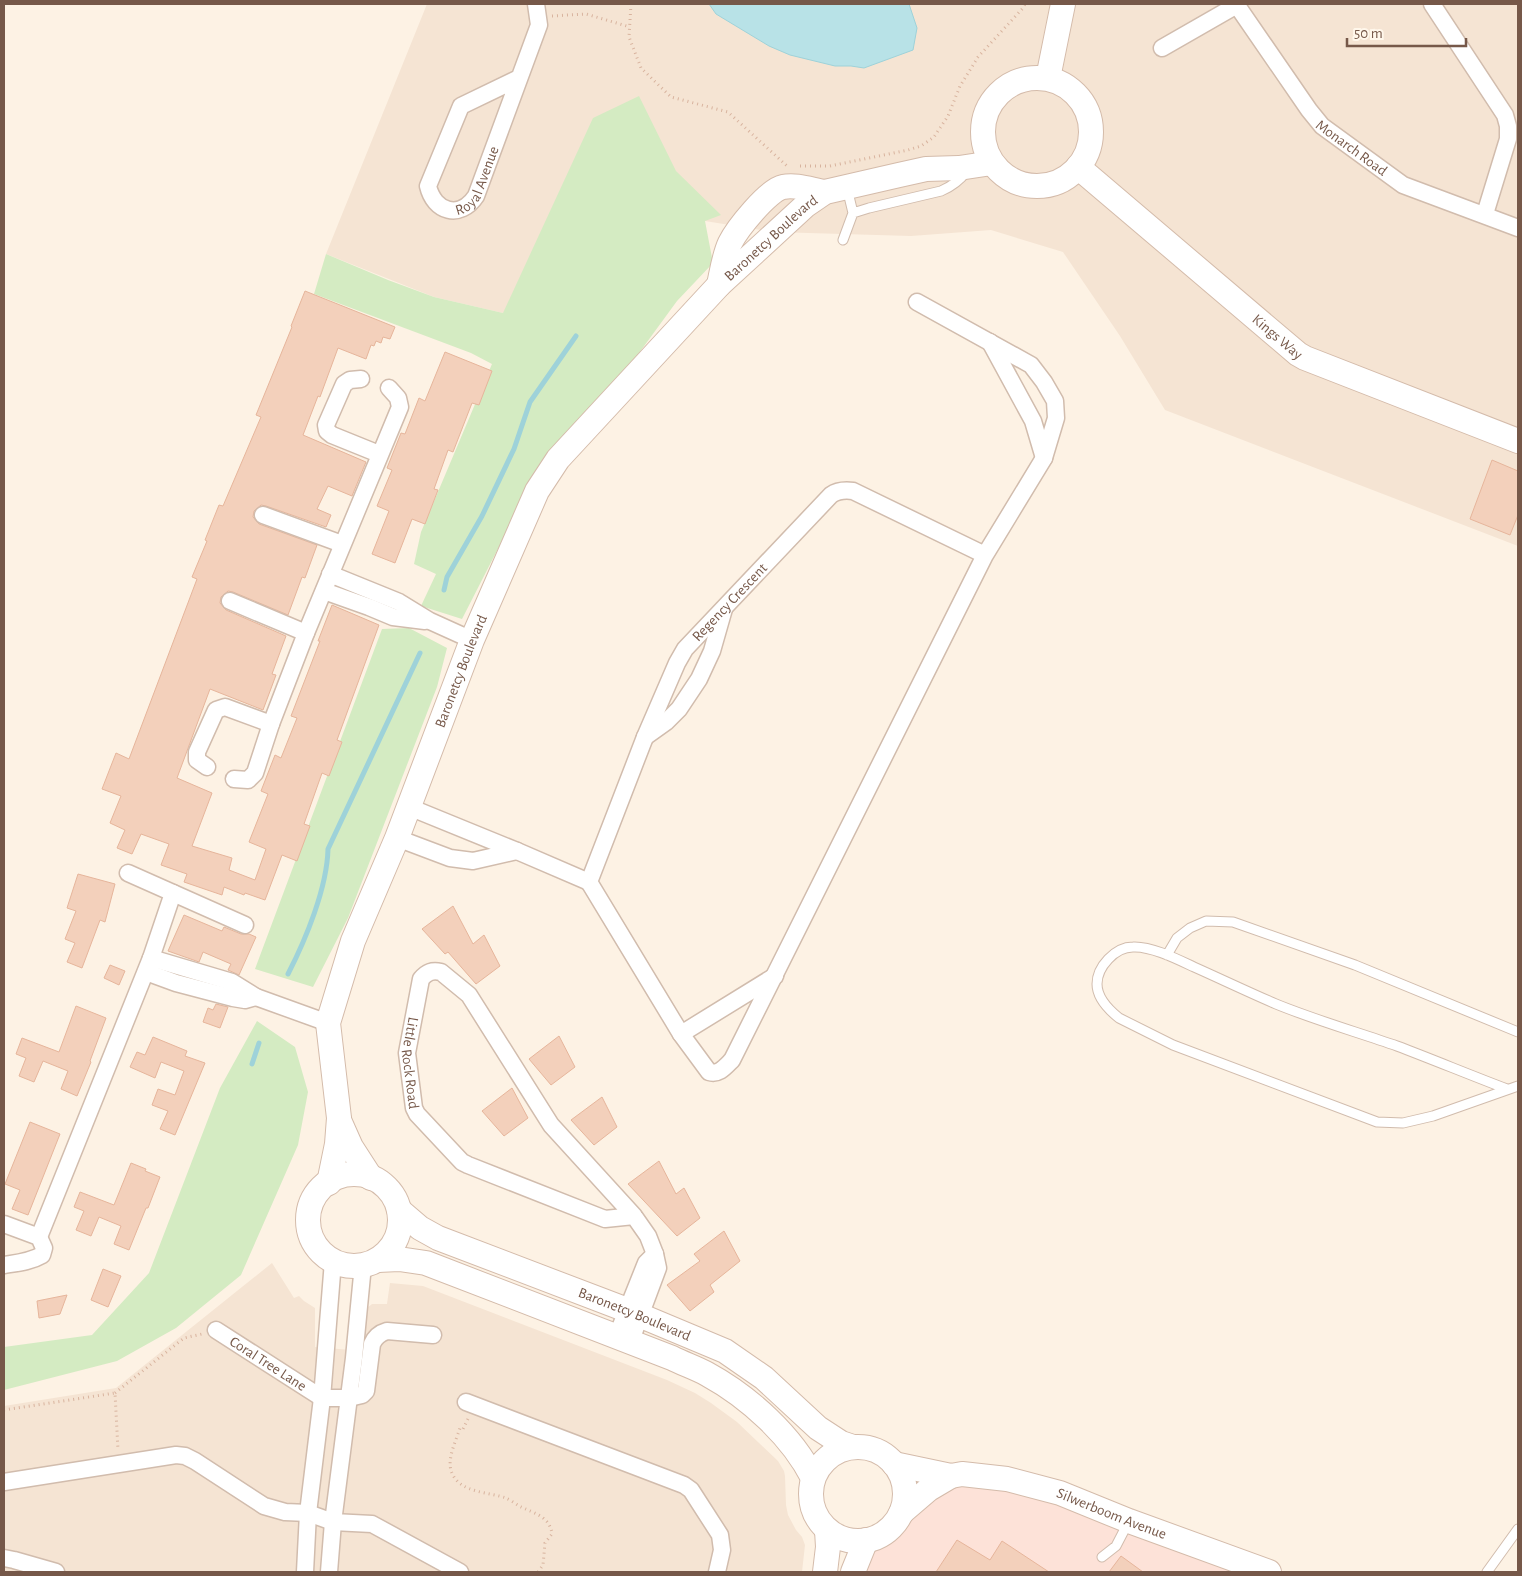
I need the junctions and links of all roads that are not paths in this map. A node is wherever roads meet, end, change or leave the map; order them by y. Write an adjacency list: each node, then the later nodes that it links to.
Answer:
1 (1063, 4): 7 (street)
2 (1236, 4): 5 (street); 14 (street, Monarch Road)
3 (1432, 4): 14 (street)
4 (537, 10): 6 (street)
5 (1162, 48)
6 (521, 73): 6 (street, Royal Avenue)
7 (1048, 78): 8 (street); 10 (street)
8 (984, 136): 9 (street); 11 (street, Baronetcy Boulevard)
9 (982, 164): 10 (street); 11 (street, Baronetcy Boulevard); 13 (lane)
10 (1078, 167): 22 (street, Kings Way)
11 (926, 169): 12 (street, Baronetcy Boulevard)
12 (836, 190): 13 (lane); 17 (street, Baronetcy Boulevard); 17 (street, Baronetcy Boulevard)
13 (853, 213): 16 (lane)
14 (1485, 214): 15 (street, Monarch Road)
15 (1518, 228)
16 (843, 240)
17 (719, 285): 34 (street, Baronetcy Boulevard)
18 (917, 302): 19 (street)
19 (990, 342): 24 (street); 24 (street)
20 (361, 379): 23 (street)
21 (388, 388): 23 (street)
22 (1518, 441)
23 (380, 454): 26 (street)
24 (1044, 458): 27 (street)
25 (262, 515): 26 (street)
26 (342, 544): 28 (street)
27 (985, 555): 31 (street, Regency Crescent); 47 (street)
28 (330, 574): 29 (street); 32 (street)
29 (324, 591): 32 (street); 33 (street)
30 (230, 601): 33 (street)
31 (725, 607): 36 (street, Regency Crescent); 36 (street)
32 (430, 621): 34 (street)
33 (306, 633): 35 (street)
34 (472, 640): 39 (street, Baronetcy Boulevard)
35 (271, 724): 37 (street); 38 (street)
36 (645, 737): 42 (street, Regency Crescent)
37 (207, 768)
38 (234, 779)
39 (404, 821): 40 (street); 40 (street); 48 (street, Baronetcy Boulevard)
40 (517, 851): 42 (street)
41 (128, 873): 43 (street)
42 (588, 882): 50 (street)
43 (173, 893): 44 (street); 46 (street)
44 (246, 925)
45 (1167, 954): 49 (lane); 52 (lane); 52 (lane)
46 (148, 965): 48 (street); 59 (street)
47 (775, 976): 50 (street); 50 (street)
48 (328, 1023): 53 (street, Baronetcy Boulevard)
49 (1518, 1032)
50 (680, 1034)
51 (1518, 1086): 52 (lane)
52 (1507, 1089)
53 (339, 1118): 54 (street, Baronetcy Boulevard); 55 (street, Baronetcy Boulevard)
54 (371, 1178): 55 (street); 56 (street)
55 (329, 1183): 60 (street)
56 (399, 1210): 61 (street); 63 (street, Baronetcy Boulevard)
57 (634, 1216): 57 (street, Little Rock Road); 63 (street, Little Rock Road)
58 (4, 1224): 59 (street)
59 (39, 1237): 62 (street)
60 (333, 1260): 61 (street); 67 (street)
61 (370, 1262): 66 (street, Baronetcy Boulevard); 68 (street)
62 (4, 1265)
63 (634, 1313): 66 (street, Little Rock Road); 70 (street, Baronetcy Boulevard)
64 (216, 1330): 67 (street, Coral Tree Lane)
65 (433, 1335): 68 (street)
66 (623, 1341): 73 (street, Baronetcy Boulevard)
67 (322, 1398): 68 (street); 76 (street)
68 (349, 1398): 76 (street)
69 (473, 1404): 87 (street)
70 (853, 1447): 71 (street); 73 (street)
71 (894, 1464): 72 (street, Silwerboom Avenue); 75 (street)
72 (951, 1476): 75 (street, Silwerboom Avenue); 77 (street, Silwerboom Avenue)
73 (813, 1478): 79 (street)
74 (4, 1482): 76 (street)
75 (901, 1513): 80 (street)
76 (320, 1518): 84 (street); 85 (street); 86 (street)
77 (1129, 1521): 81 (lane); 90 (street, Silwerboom Avenue)
78 (1518, 1529): 91 (lane)
79 (827, 1530): 80 (street); 88 (street)
80 (866, 1540): 89 (street)
81 (1102, 1557)
82 (4, 1558): 83 (street)
83 (56, 1572)
84 (305, 1572)
85 (329, 1572)
86 (460, 1572)
87 (717, 1572)
88 (825, 1572)
89 (853, 1572)
90 (1269, 1572)
91 (1487, 1572)

